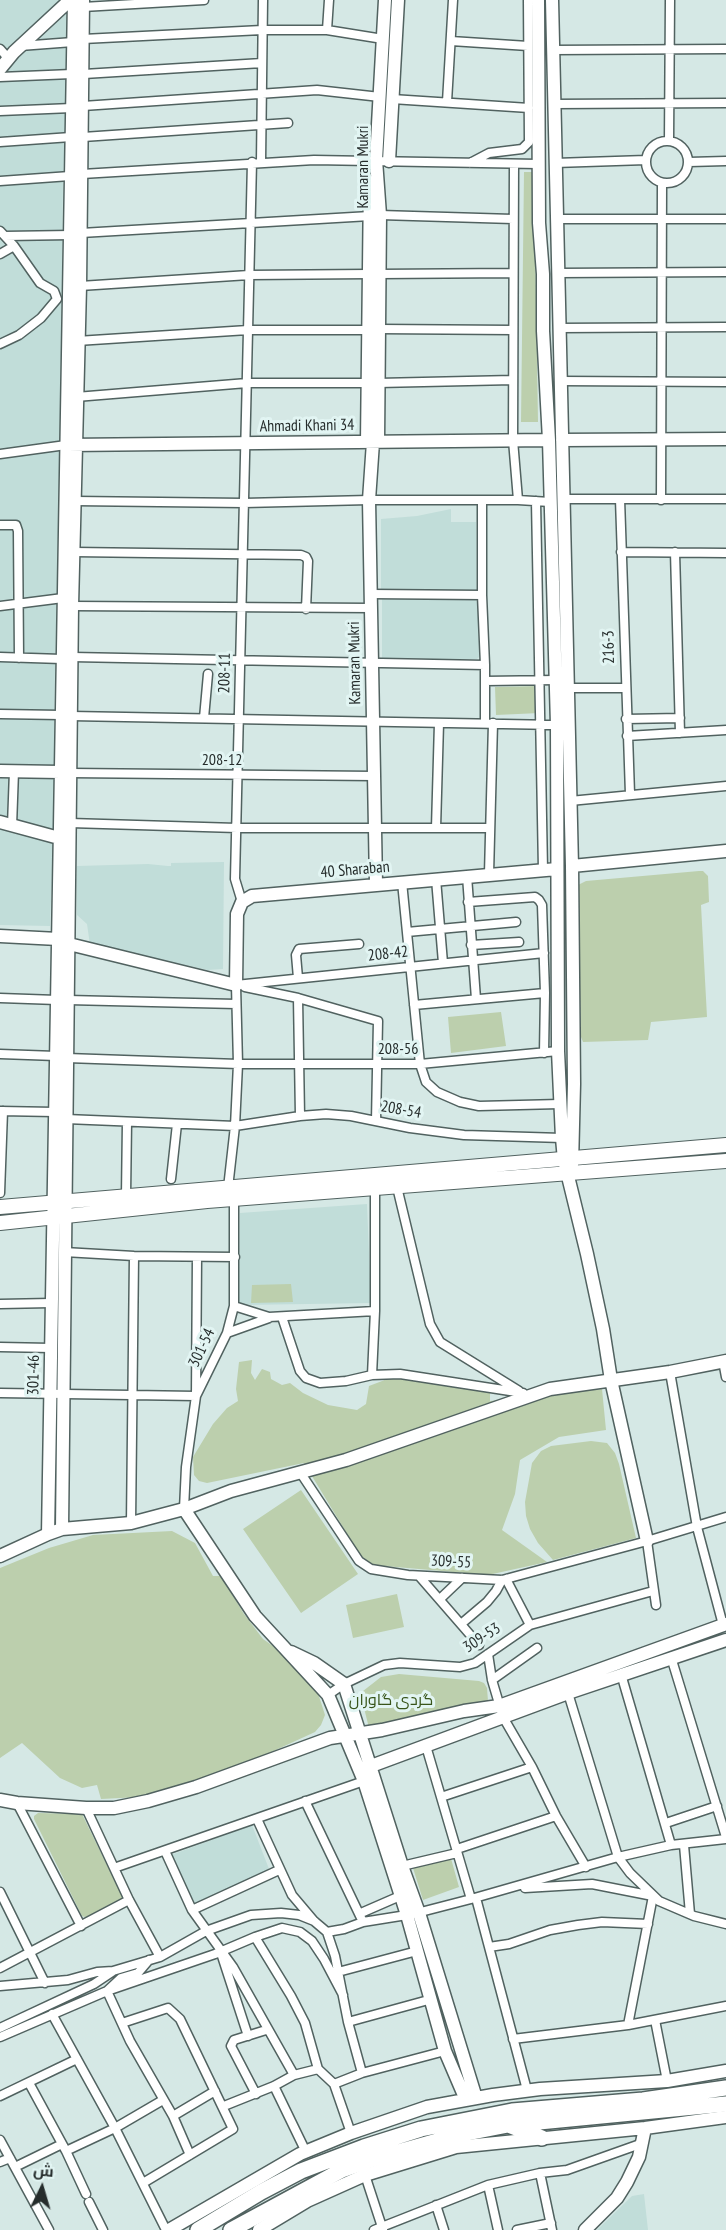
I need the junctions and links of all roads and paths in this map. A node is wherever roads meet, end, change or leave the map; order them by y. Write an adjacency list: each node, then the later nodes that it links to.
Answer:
1 (204, 0): 11 (street)
2 (263, 0): 12 (street, 208-11)
3 (329, 0): 13 (street)
4 (385, 0): 14 (main road, Kamaran Mukri)
5 (398, 0): 30 (main road, Kamaran Mukri)
6 (453, 0): 16 (street)
7 (528, 0): 18 (street)
8 (538, 0): 26 (main road)
9 (552, 0): 21 (main road)
10 (670, 0): 19 (street)
11 (77, 2): 15 (main road); 17 (main road)
12 (262, 30): 13 (street); 15 (street); 23 (street, 208-11)
13 (327, 30): 14 (street)
14 (383, 39): 30 (main road, Kamaran Mukri)
15 (78, 40): 17 (street); 25 (main road)
16 (451, 41): 18 (street); 31 (street)
17 (20, 46): 22 (main road)
18 (528, 46): 36 (street)
19 (670, 49): 20 (street); 21 (street); 32 (street)
20 (726, 49)
21 (553, 50): 27 (main road)
22 (4, 54): 24 (main road)
23 (262, 63): 25 (street); 29 (street, 208-11)
24 (0, 69)
25 (78, 74): 28 (street); 35 (main road)
26 (538, 75): 27 (main road); 51 (main road)
27 (553, 75): 34 (main road)
28 (0, 77)
29 (261, 94): 30 (street); 35 (street); 39 (street, 208-11)
30 (386, 98): 31 (street); 43 (main road, Kamaran Mukri)
31 (447, 102): 36 (street)
32 (668, 103): 33 (street); 34 (street); 41 (street)
33 (726, 103)
34 (554, 104): 49 (main road)
35 (78, 107): 37 (street); 40 (main road)
36 (529, 108): 48 (street)
37 (0, 111)
38 (288, 123): 39 (street)
39 (261, 125): 40 (street); 46 (street, 208-11)
40 (77, 137): 42 (street); 52 (main road)
41 (669, 141): 44 (street); 47 (street)
42 (0, 142)
43 (379, 160): 46 (street); 48 (street); 55 (main road, Kamaran Mukri)
44 (646, 160): 49 (street); 54 (street)
45 (726, 161): 47 (street)
46 (256, 162): 52 (street); 60 (street, 208-11)
47 (689, 162): 54 (street)
48 (470, 163): 50 (street)
49 (555, 163): 57 (main road)
50 (514, 164): 51 (street); 56 (street)
51 (538, 164): 71 (main road)
52 (76, 175): 53 (street); 62 (main road)
53 (0, 181)
54 (662, 183): 58 (street)
55 (375, 216): 56 (street); 60 (street); 68 (main road, Kamaran Mukri)
56 (513, 219): 66 (street)
57 (557, 219): 58 (street); 70 (main road)
58 (662, 219): 59 (street); 67 (street)
59 (726, 219)
60 (250, 222): 62 (street); 69 (street, 208-11)
61 (3, 234): 62 (street); 63 (street)
62 (76, 234): 72 (main road); 97 (main road)
63 (14, 246): 64 (street); 82 (street)
64 (0, 254)
65 (726, 272): 67 (street)
66 (513, 273): 68 (street); 80 (street)
67 (662, 273): 70 (street); 75 (street)
68 (374, 274): 69 (street); 79 (main road, Kamaran Mukri)
69 (249, 275): 72 (street); 78 (street, 208-11)
70 (558, 277): 71 (main road); 74 (main road)
71 (543, 280): 73 (main road)
72 (80, 286): 81 (main road)
73 (544, 311): 74 (main road); 93 (main road)
74 (559, 311): 77 (main road)
75 (662, 327): 76 (street); 77 (street); 85 (street)
76 (726, 327)
77 (560, 328): 84 (main road)
78 (248, 330): 79 (street); 81 (street); 87 (street, 208-11)
79 (373, 330): 80 (street); 88 (main road, Kamaran Mukri)
80 (513, 330): 83 (street)
81 (77, 341): 89 (main road)
82 (0, 344)
83 (513, 380): 88 (street); 92 (street)
84 (561, 381): 85 (street); 94 (main road)
85 (662, 382): 86 (street); 90 (street)
86 (726, 382)
87 (247, 383): 88 (street); 89 (street); 96 (street, 208-11)
88 (373, 383): 95 (main road, Kamaran Mukri)
89 (76, 397): 97 (main road)
90 (662, 439): 91 (main road); 94 (main road); 104 (street)
91 (726, 439)
92 (513, 440): 93 (main road, Ahmadi Khani 34); 95 (main road, Ahmadi Khani 34); 103 (street)
93 (549, 440): 108 (main road)
94 (562, 440): 99 (main road)
95 (373, 441): 96 (main road, Ahmadi Khani 34); 101 (main road, Kamaran Mukri)
96 (245, 443): 97 (main road, Ahmadi Khani 34); 109 (street, 208-11)
97 (71, 445): 98 (street); 106 (main road); 119 (main road)
98 (0, 454)
99 (564, 499): 100 (street); 124 (main road)
100 (620, 499): 104 (street); 112 (street, 216-3)
101 (369, 500): 102 (street); 109 (street); 116 (main road, Kamaran Mukri)
102 (482, 500): 103 (street); 117 (street)
103 (518, 500): 107 (street)
104 (661, 500): 105 (street)
105 (726, 500)
106 (75, 501): 109 (street); 111 (main road)
107 (536, 501): 108 (street); 133 (street)
108 (550, 502): 124 (main road)
109 (244, 503): 115 (street, 208-11)
110 (0, 525): 118 (street)
111 (74, 552): 115 (street); 119 (main road)
112 (621, 552): 113 (street); 137 (street, 216-3)
113 (675, 552): 114 (street); 141 (street)
114 (726, 552)
115 (242, 553): 121 (street, 208-11); 123 (street)
116 (371, 594): 117 (street); 122 (main road, Kamaran Mukri)
117 (482, 595): 131 (street)
118 (20, 602): 119 (street); 120 (street); 127 (street)
119 (68, 602): 121 (street); 128 (main road)
120 (0, 605)
121 (241, 608): 123 (street); 129 (street, 208-11)
122 (371, 608): 123 (street); 130 (main road, Kamaran Mukri)
123 (306, 609)
124 (560, 611): 125 (main road)
125 (560, 630): 134 (main road); 136 (main road)
126 (0, 657): 127 (street)
127 (19, 658): 128 (street)
128 (67, 658): 129 (street); 139 (main road)
129 (241, 660): 130 (street); 143 (street, 208-11)
130 (372, 663): 131 (street); 144 (main road, Kamaran Mukri)
131 (485, 665): 135 (street)
132 (208, 674): 140 (street)
133 (540, 680): 134 (street); 135 (street); 147 (street)
134 (556, 680): 148 (main road)
135 (485, 681): 146 (street)
136 (567, 688): 137 (street); 159 (main road)
137 (625, 688): 142 (street, 216-3)
138 (0, 714): 139 (street)
139 (66, 716): 140 (street); 154 (main road)
140 (204, 718): 143 (street)
141 (680, 718): 142 (street); 150 (street)
142 (626, 719): 151 (street, 216-3)
143 (239, 720): 144 (street); 155 (street, 208-11)
144 (373, 721): 145 (street); 156 (main road, Kamaran Mukri)
145 (439, 723): 146 (street); 164 (street)
146 (489, 723): 147 (street); 165 (street)
147 (541, 725): 148 (street); 170 (street)
148 (557, 725): 169 (main road)
149 (726, 730): 150 (street)
150 (680, 733): 151 (street)
151 (627, 736): 158 (street, 216-3)
152 (0, 771): 153 (main road)
153 (14, 771): 154 (main road); 160 (street)
154 (65, 773): 155 (street, 208-12); 161 (main road); 166 (main road)
155 (238, 775): 156 (street, 208-12); 162 (street, 208-11)
156 (374, 776): 163 (main road, Kamaran Mukri)
157 (726, 786): 158 (street)
158 (630, 794): 159 (street)
159 (570, 801): 168 (main road)
160 (6, 824): 166 (main road)
161 (70, 824): 162 (street); 185 (main road)
162 (237, 828): 163 (street); 176 (street, 208-11)
163 (375, 828): 164 (street); 175 (main road, Kamaran Mukri)
164 (436, 828): 165 (street)
165 (490, 828): 171 (street)
166 (59, 838): 185 (main road)
167 (726, 851): 168 (main road)
168 (572, 866): 196 (main road)
169 (557, 869): 170 (main road, 40 Sharaban); 181 (main road)
170 (543, 870): 171 (main road, 40 Sharaban)
171 (489, 874): 172 (main road, 40 Sharaban)
172 (467, 876): 173 (main road, 40 Sharaban); 177 (street)
173 (436, 879): 174 (main road, 40 Sharaban); 180 (street)
174 (402, 882): 175 (main road, 40 Sharaban); 182 (street)
175 (376, 884): 176 (main road, 40 Sharaban)
176 (242, 902): 194 (main road)
177 (468, 902): 179 (street); 184 (street)
178 (516, 922): 179 (street)
179 (470, 926): 180 (street); 188 (street)
180 (440, 929): 182 (street); 191 (street)
181 (558, 929): 184 (street); 195 (main road)
182 (407, 932): 192 (street)
183 (0, 936): 185 (main road)
184 (544, 938): 189 (street)
185 (63, 942): 194 (main road); 201 (main road)
186 (519, 942): 188 (street)
187 (358, 944): 193 (street)
188 (471, 945): 190 (street)
189 (544, 953): 190 (street, 208-42); 197 (street)
190 (472, 960): 191 (street, 208-42); 200 (street)
191 (443, 963): 192 (street, 208-42)
192 (410, 967): 193 (street, 208-42); 203 (street)
193 (298, 978): 194 (street, 208-42)
194 (236, 985): 199 (street); 202 (street, 301-54)
195 (558, 987): 196 (main road); 204 (main road)
196 (574, 987): 225 (main road)
197 (545, 993): 200 (street); 205 (street)
198 (0, 998): 201 (street)
199 (298, 998): 208 (street); 210 (street)
200 (476, 999): 203 (street)
201 (62, 1000): 202 (street); 207 (main road)
202 (236, 1004): 209 (street, 301-54)
203 (414, 1005): 211 (street)
204 (558, 1051): 205 (street, 208-56); 212 (main road)
205 (544, 1053): 211 (street, 208-56)
206 (0, 1054): 207 (street, 208-56)
207 (61, 1057): 209 (street, 208-56); 214 (main road); 216 (main road)
208 (298, 1063): 209 (street, 208-56); 210 (street, 208-56); 215 (street)
209 (238, 1064): 220 (street, 301-54)
210 (379, 1064): 211 (street, 208-56); 217 (street)
211 (420, 1064): 212 (street)
212 (560, 1104): 221 (main road)
213 (1, 1111): 214 (street); 223 (street)
214 (55, 1112): 232 (main road)
215 (300, 1116): 217 (street, 208-54); 220 (street, 208-54)
216 (66, 1119): 218 (street, 208-54); 232 (main road)
217 (376, 1121): 221 (street, 208-54)
218 (127, 1122): 219 (street, 208-54); 231 (street)
219 (177, 1124): 220 (street, 208-54); 226 (street)
220 (235, 1126): 230 (street, 301-54)
221 (562, 1138): 225 (main road)
222 (726, 1145): 225 (main road)
223 (1, 1156): 229 (street)
224 (726, 1161): 225 (main road)
225 (569, 1168): 227 (main road); 230 (main road); 253 (main road)
226 (171, 1179)
227 (397, 1187): 228 (main road); 258 (street)
228 (375, 1188): 230 (main road); 243 (street)
229 (0, 1193)
230 (231, 1193): 231 (main road); 234 (main road); 239 (street, 301-54)
231 (126, 1196): 232 (main road)
232 (59, 1201): 233 (main road); 234 (main road)
233 (0, 1207)
234 (59, 1217): 235 (main road); 236 (main road, 301-46); 241 (main road, 301-46)
235 (0, 1223)
236 (64, 1252): 237 (street); 255 (main road, 301-46)
237 (134, 1256): 238 (street); 257 (street)
238 (197, 1257): 239 (street); 259 (street)
239 (235, 1257): 242 (street, 301-54)
240 (0, 1304): 241 (street)
241 (51, 1304): 248 (main road, 301-46)
242 (234, 1306): 244 (street); 246 (street, 301-54)
243 (375, 1311): 245 (street); 251 (street)
244 (269, 1317): 245 (street); 246 (street)
245 (282, 1317): 251 (street)
246 (227, 1333): 259 (street, 301-54)
247 (0, 1347): 248 (street)
248 (51, 1348): 256 (main road, 301-46)
249 (725, 1361): 250 (main road); 252 (street)
250 (670, 1372): 253 (main road); 264 (street)
251 (372, 1375): 258 (street)
252 (726, 1377)
253 (610, 1380): 258 (main road); 267 (main road)
254 (0, 1393): 256 (street)
255 (63, 1393): 256 (street); 257 (street); 265 (main road, 301-46)
256 (50, 1394): 266 (main road, 301-46)
257 (132, 1395): 259 (street); 263 (street)
258 (525, 1395): 260 (main road)
259 (196, 1396): 261 (street, 301-54)
260 (300, 1472): 261 (main road); 269 (street, 309-55)
261 (184, 1509): 263 (main road); 280 (main road)
262 (726, 1517): 264 (street, 309-55)
263 (131, 1523): 265 (main road)
264 (697, 1527): 267 (street, 309-55); 277 (street)
265 (62, 1529): 266 (main road)
266 (48, 1534): 268 (main road)
267 (647, 1541): 271 (street, 309-55); 272 (street)
268 (0, 1556)
269 (419, 1576): 270 (street, 309-55); 273 (street)
270 (462, 1578): 271 (street, 309-55); 273 (street)
271 (504, 1579): 275 (street); 276 (street)
272 (653, 1591): 274 (street); 276 (street, 309-53)
273 (441, 1598): 275 (street)
274 (656, 1605)
275 (461, 1624): 279 (street)
276 (530, 1625): 282 (street, 309-53)
277 (725, 1625): 289 (main road)
278 (726, 1640): 283 (main road)
279 (479, 1645)
280 (284, 1648): 286 (main road); 288 (main road)
281 (537, 1648): 285 (street)
282 (488, 1654): 285 (street); 286 (street, 309-53)
283 (671, 1657): 284 (main road); 299 (street)
284 (621, 1674): 287 (main road); 303 (street)
285 (492, 1680): 289 (street)
286 (344, 1684): 288 (street, 309-53); 290 (main road)
287 (568, 1693): 289 (main road); 309 (street)
288 (328, 1695): 291 (main road)
289 (501, 1712): 290 (main road); 292 (main road); 293 (street)
290 (361, 1733): 291 (main road); 294 (main road)
291 (344, 1736): 294 (main road); 300 (main road)
292 (426, 1746): 294 (main road); 295 (street)
293 (532, 1767): 295 (street); 301 (street)
294 (364, 1772): 297 (street); 310 (main road); 316 (main road)
295 (441, 1797): 308 (street)
296 (0, 1800): 298 (main road)
297 (306, 1801): 302 (street); 323 (street)
298 (17, 1803): 300 (main road); 327 (street)
299 (717, 1806): 303 (street); 304 (street)
300 (86, 1808): 312 (street)
301 (556, 1816): 308 (street); 311 (street)
302 (257, 1819): 307 (street); 313 (street)
303 (666, 1823): 305 (street)
304 (726, 1838): 306 (street)
305 (671, 1845): 306 (street); 309 (street)
306 (684, 1845): 322 (street)
307 (165, 1851): 312 (street); 320 (street)
308 (457, 1851): 310 (street); 318 (street)
309 (618, 1857): 311 (street); 317 (street)
310 (402, 1866): 321 (main road)
311 (586, 1867): 314 (street)
312 (114, 1868): 319 (street)
313 (279, 1870): 320 (street); 324 (street)
314 (503, 1890): 317 (street); 318 (street)
315 (0, 1892): 334 (street)
316 (400, 1896): 321 (main road); 323 (street)
317 (653, 1896): 322 (street); 325 (street)
318 (474, 1899): 321 (street); 331 (street)
319 (129, 1900): 327 (street); 335 (street)
320 (192, 1910): 328 (street)
321 (413, 1914): 323 (street); 332 (main road); 371 (main road)
322 (690, 1914): 326 (street)
323 (362, 1918): 329 (street)
324 (314, 1921): 328 (street); 329 (street)
325 (648, 1924): 331 (street); 350 (street)
326 (726, 1924)
327 (81, 1926): 334 (street)
328 (206, 1931): 333 (street); 335 (street)
329 (327, 1932): 339 (street)
330 (255, 1937): 333 (street); 343 (street); 358 (street)
331 (489, 1947): 355 (street)
332 (417, 1951): 339 (street); 344 (main road)
333 (221, 1952): 342 (street); 352 (street); 353 (street)
334 (30, 1953): 337 (street); 340 (street)
335 (160, 1957): 336 (street)
336 (149, 1960): 338 (street); 342 (street)
337 (0, 1968)
338 (113, 1971): 340 (street); 351 (street)
339 (339, 1972): 343 (street)
340 (45, 1983): 341 (street)
341 (0, 1986)
342 (107, 1991): 346 (street); 348 (street)
343 (343, 1995): 349 (street)
344 (432, 1999): 349 (street); 356 (main road)
345 (726, 2006): 347 (street)
346 (52, 2014): 354 (street); 357 (street)
347 (655, 2020): 350 (street); 362 (street)
348 (122, 2022): 368 (street); 372 (street)
349 (348, 2022): 360 (street)
350 (628, 2025): 355 (street)
351 (0, 2028)
352 (267, 2030): 353 (street); 361 (street)
353 (248, 2036): 369 (street)
354 (0, 2037)
355 (513, 2039): 367 (street)
356 (445, 2051): 360 (street); 371 (main road)
357 (77, 2059): 363 (street); 379 (street)
358 (318, 2069): 361 (street); 364 (street)
359 (726, 2071): 362 (main road)
360 (362, 2073): 364 (street)
361 (294, 2075): 365 (street)
362 (667, 2081): 367 (main road)
363 (28, 2083): 370 (street); 385 (street)
364 (334, 2084): 381 (street)
365 (274, 2086): 369 (street); 386 (street)
366 (726, 2088): 389 (highway)
367 (526, 2090): 371 (main road)
368 (215, 2091): 374 (street); 375 (street)
369 (256, 2094): 374 (street)
370 (0, 2096)
371 (471, 2099): 381 (main road)
372 (163, 2100): 375 (street); 379 (street)
373 (726, 2104): 377 (highway); 378 (highway)
374 (224, 2106): 387 (street)
375 (173, 2116): 387 (street)
376 (726, 2117): 377 (main road)
377 (700, 2121): 380 (main road)
378 (508, 2125): 382 (highway); 389 (highway)
379 (115, 2128): 385 (street); 394 (street)
380 (645, 2128): 382 (main road); 384 (main road)
381 (351, 2133): 386 (main road)
382 (542, 2138): 389 (main road)
383 (0, 2139): 388 (street)
384 (643, 2143): 393 (street); 408 (main road)
385 (64, 2147): 392 (street); 400 (street)
386 (306, 2152): 401 (main road)
387 (190, 2155): 394 (street)
388 (9, 2158): 390 (street); 392 (street)
389 (366, 2160): 391 (highway); 398 (street); 404 (main road)
390 (0, 2162)
391 (340, 2164): 402 (highway); 403 (highway)
392 (15, 2167): 399 (street)
393 (540, 2173): 395 (street); 397 (street)
394 (142, 2183): 401 (street)
395 (488, 2185): 396 (street); 406 (street)
396 (436, 2205): 398 (street); 405 (street)
397 (552, 2227): 407 (street)
398 (380, 2229)
399 (49, 2230)
400 (103, 2230)
401 (168, 2230)
402 (198, 2230)
403 (231, 2230)
404 (259, 2230)
405 (444, 2230)
406 (498, 2230)
407 (517, 2230)
408 (585, 2230)

